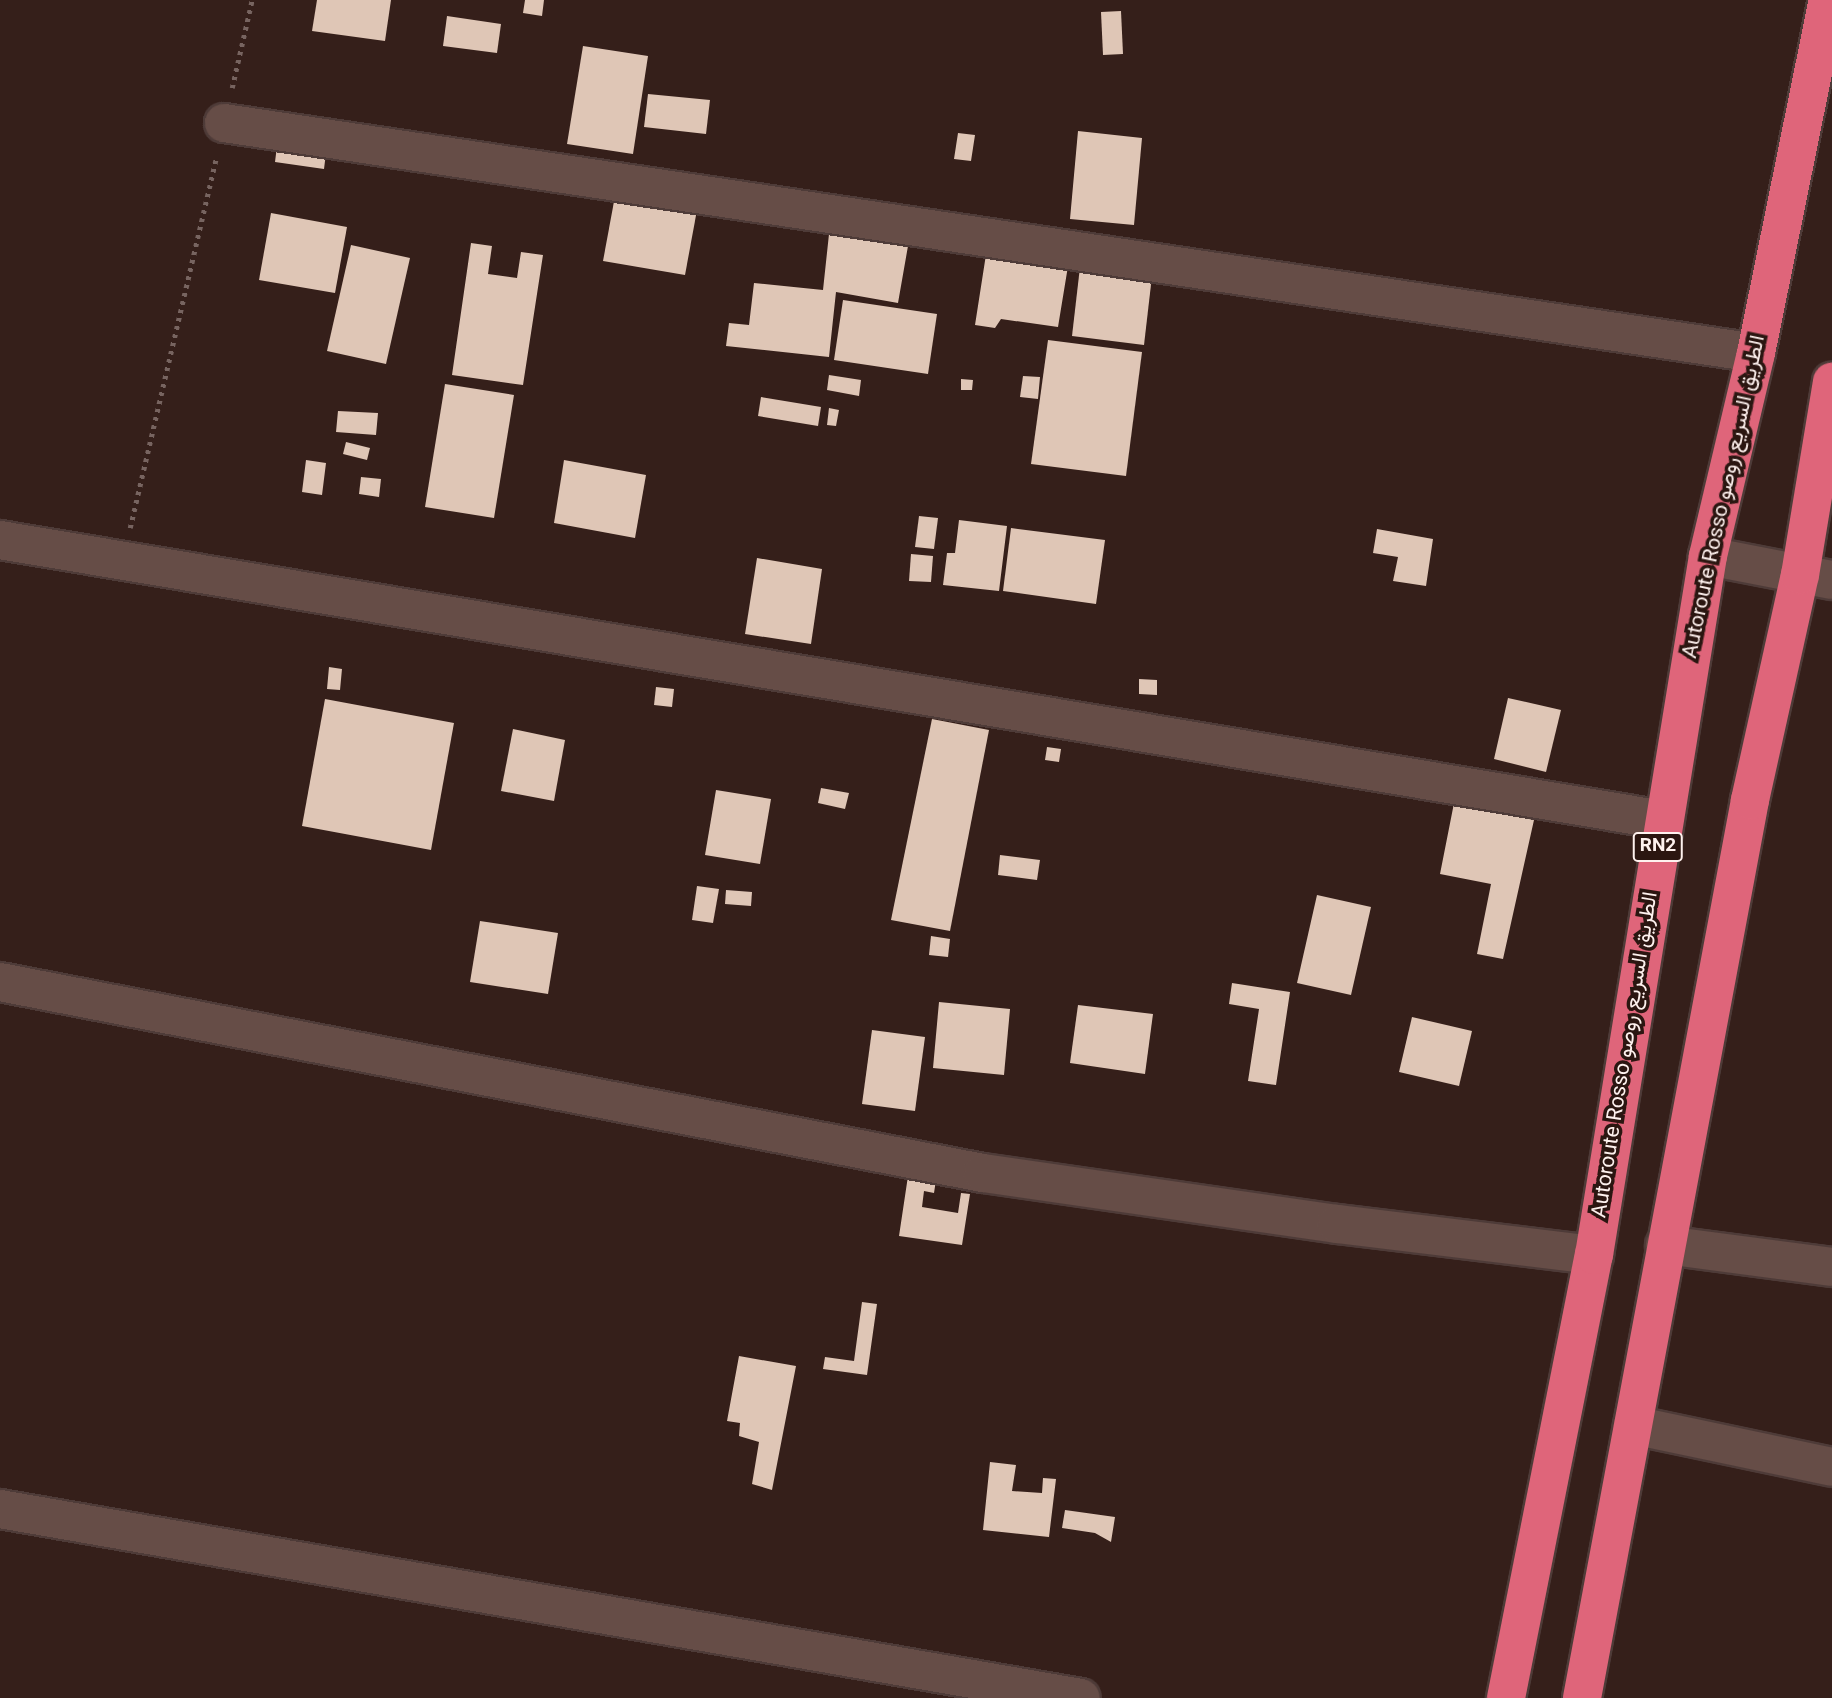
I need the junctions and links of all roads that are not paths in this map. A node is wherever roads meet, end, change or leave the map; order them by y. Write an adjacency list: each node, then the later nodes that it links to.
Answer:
1 (1828, 0): 3 (highway, Autoroute Rosso الطريق السريع روصو / RN2)
2 (224, 123): 3 (street)
3 (1756, 353): 6 (highway, Autoroute Rosso الطريق السريع روصو / RN2)
4 (1832, 382): 7 (highway)
5 (0, 540): 8 (street)
6 (1708, 556): 7 (street); 8 (highway, Autoroute Rosso الطريق السريع روصو / RN2)
7 (1816, 577): 10 (highway)
8 (1662, 820): 11 (highway, Autoroute Rosso الطريق السريع روصو / RN2)
9 (0, 982): 11 (street)
10 (1665, 1245): 12 (street); 13 (highway)
11 (1594, 1255): 18 (highway, Autoroute Rosso الطريق السريع روصو / RN2)
12 (1832, 1267)
13 (1633, 1425): 14 (street); 19 (highway)
14 (1832, 1467)
15 (0, 1509): 16 (street)
16 (905, 1683): 17 (street)
17 (1082, 1698)
18 (1506, 1698)
19 (1582, 1698)

